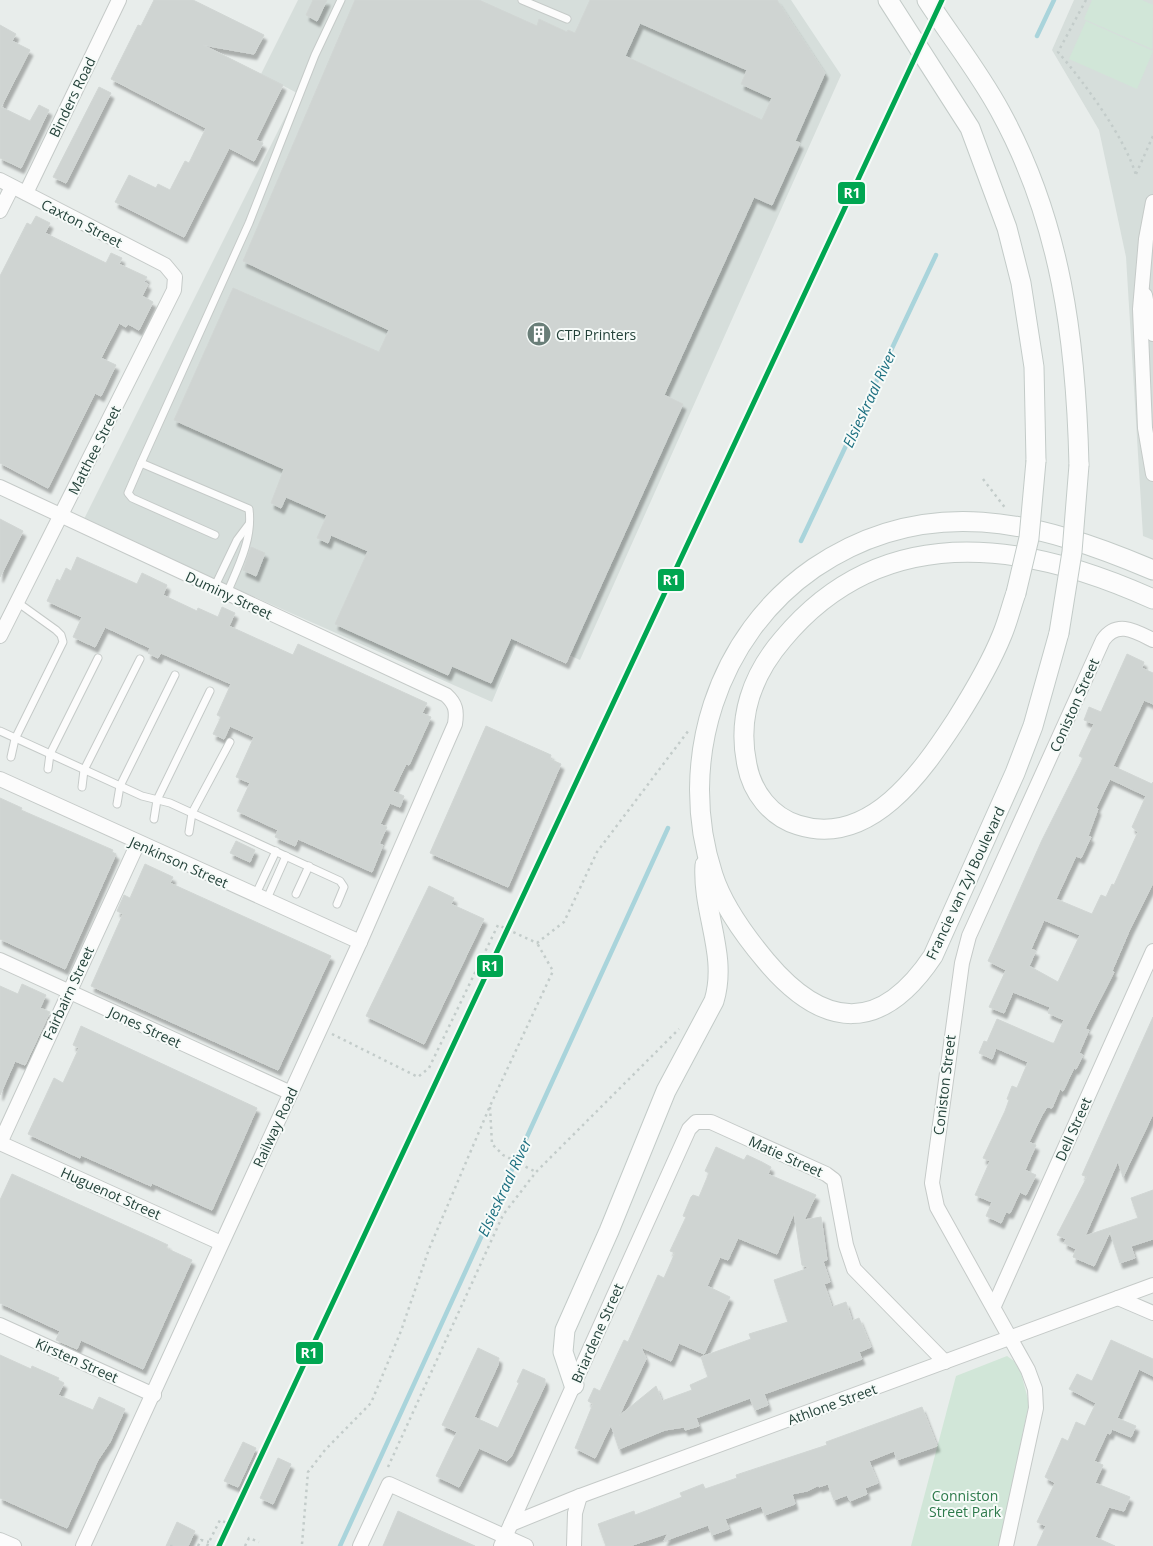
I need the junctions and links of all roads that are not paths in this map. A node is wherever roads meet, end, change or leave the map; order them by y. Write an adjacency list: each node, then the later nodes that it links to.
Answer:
1 (118, 0): 8 (street, Binders Road)
2 (341, 0): 17 (lane)
3 (522, 0): 6 (lane)
4 (888, 0): 25 (main road, bridge)
5 (927, 0): 50 (main road, Francie van Zyl Boulevard, bridge)
6 (567, 19)
7 (6, 184): 8 (street, Caxton Street); 10 (street)
8 (26, 193): 11 (street, Caxton Street)
9 (1153, 202): 12 (street)
10 (0, 211)
11 (165, 265): 20 (street, Matthee Street)
12 (1143, 287): 13 (street); 14 (street)
13 (1140, 309): 15 (street); 16 (street); 18 (street)
14 (1153, 334)
15 (1153, 385)
16 (1153, 433)
17 (140, 463): 21 (lane); 22 (lane)
18 (1153, 474)
19 (0, 487): 20 (street, Duminy Street)
20 (61, 517): 24 (street, Duminy Street); 26 (street, Matthee Street)
21 (251, 522): 24 (lane); 24 (lane)
22 (215, 536)
23 (1153, 570): 50 (main road, Francie van Zyl Boulevard)
24 (220, 591): 33 (street, Duminy Street)
25 (1153, 600)
26 (18, 602): 27 (street, Matthee Street); 35 (lane)
27 (0, 636)
28 (1153, 640): 67 (street, Coniston Street)
29 (98, 658): 37 (lane)
30 (140, 659): 40 (lane)
31 (175, 676): 43 (lane)
32 (210, 691): 44 (lane)
33 (456, 705): 57 (street, Railway Road)
34 (0, 732): 35 (lane)
35 (15, 738): 37 (lane); 38 (lane)
36 (230, 742): 46 (lane)
37 (50, 754): 39 (lane); 40 (lane)
38 (11, 757)
39 (48, 769)
40 (84, 770): 42 (lane); 43 (lane)
41 (0, 779): 49 (street, Jenkinson Street)
42 (82, 786)
43 (120, 786): 44 (lane); 45 (lane)
44 (157, 800): 46 (lane); 47 (lane)
45 (117, 804)
46 (192, 813): 48 (lane); 51 (lane)
47 (154, 819)
48 (189, 832)
49 (138, 843): 55 (street, Jenkinson Street); 60 (street, Fairbairn Street)
50 (706, 846): 72 (main road)
51 (276, 852): 52 (lane); 55 (lane)
52 (286, 856): 53 (lane); 55 (lane)
53 (309, 866): 54 (lane); 56 (lane)
54 (296, 894)
55 (261, 898): 57 (street, Jenkinson Street)
56 (337, 904)
57 (360, 942): 61 (street, Railway Road)
58 (1153, 951): 67 (street, Dell Street)
59 (0, 960): 60 (street, Jones Street)
60 (68, 991): 61 (street, Jones Street); 63 (street, Fairbairn Street)
61 (291, 1093): 64 (street, Railway Road)
62 (696, 1122): 71 (street, Matie Street); 72 (street, Briardene Street)
63 (0, 1143): 64 (street, Huguenot Street)
64 (221, 1243): 73 (street, Railway Road)
65 (1153, 1285): 66 (street, Athlone Street)
66 (1118, 1298): 68 (street); 70 (street, Athlone Street)
67 (994, 1306): 70 (street, Coniston Street)
68 (1153, 1313)
69 (0, 1325): 73 (street, Kirsten Street)
70 (1011, 1338): 71 (street, Athlone Street); 82 (street, Coniston Street)
71 (945, 1362): 74 (street, Athlone Street)
72 (574, 1385): 75 (street, Briardene Street)
73 (154, 1395): 78 (street, Railway Road)
74 (580, 1496): 75 (street, Athlone Street); 81 (street)
75 (506, 1536): 79 (street); 80 (street)
76 (0, 1540): 77 (street)
77 (14, 1546)
78 (83, 1546)
79 (360, 1546)
80 (526, 1546)
81 (574, 1546)
82 (1006, 1546)

